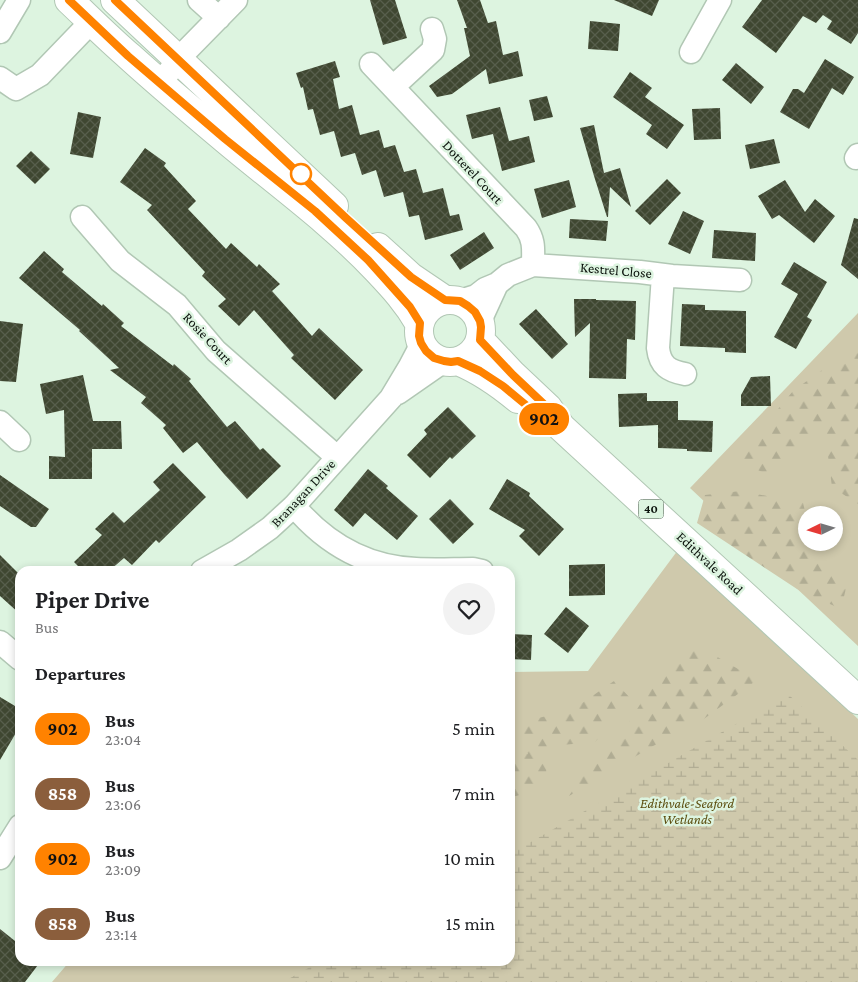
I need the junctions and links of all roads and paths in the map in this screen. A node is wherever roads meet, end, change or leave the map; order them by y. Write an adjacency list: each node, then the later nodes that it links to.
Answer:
1 (19, 0): 10 (street)
2 (69, 0): 8 (highway, 40)
3 (115, 0): 12 (highway, 40)
4 (199, 0): 7 (street)
5 (236, 0): 7 (street)
6 (720, 0): 11 (street)
7 (219, 18): 12 (street)
8 (92, 21): 14 (street); 15 (highway, 40)
9 (432, 29): 16 (street)
10 (0, 32)
11 (690, 52)
12 (179, 59): 15 (street); 22 (highway, 40)
13 (372, 64): 16 (street, Dotterel Court)
14 (0, 78)
15 (160, 83): 24 (highway, 40)
16 (394, 87): 18 (street, Dotterel Court)
17 (82, 217): 29 (street, Rosie Court)
18 (533, 265): 19 (street, Kestrel Close); 21 (street, Kestrel Close)
19 (663, 275): 20 (street, Kestrel Close); 26 (street)
20 (740, 280)
21 (496, 284): 22 (street, Kestrel Close); 23 (street)
22 (453, 300): 23 (highway, 40); 24 (highway)
23 (480, 330): 25 (highway); 28 (highway, Edithvale Road / 40)
24 (420, 333): 25 (highway, 40); 27 (street, Branagan Drive)
25 (451, 361): 27 (street, Branagan Drive); 28 (highway, Edithvale Road / 40)
26 (685, 374)
27 (390, 398): 29 (street, Branagan Drive)
28 (561, 427): 33 (highway, Edithvale Road / 40)
29 (337, 457): 30 (street, Branagan Drive)
30 (294, 506): 31 (street, Branagan Drive); 32 (street)
31 (211, 566)
32 (392, 566)
33 (854, 690)
34 (15, 834): 35 (street)
35 (0, 858)

